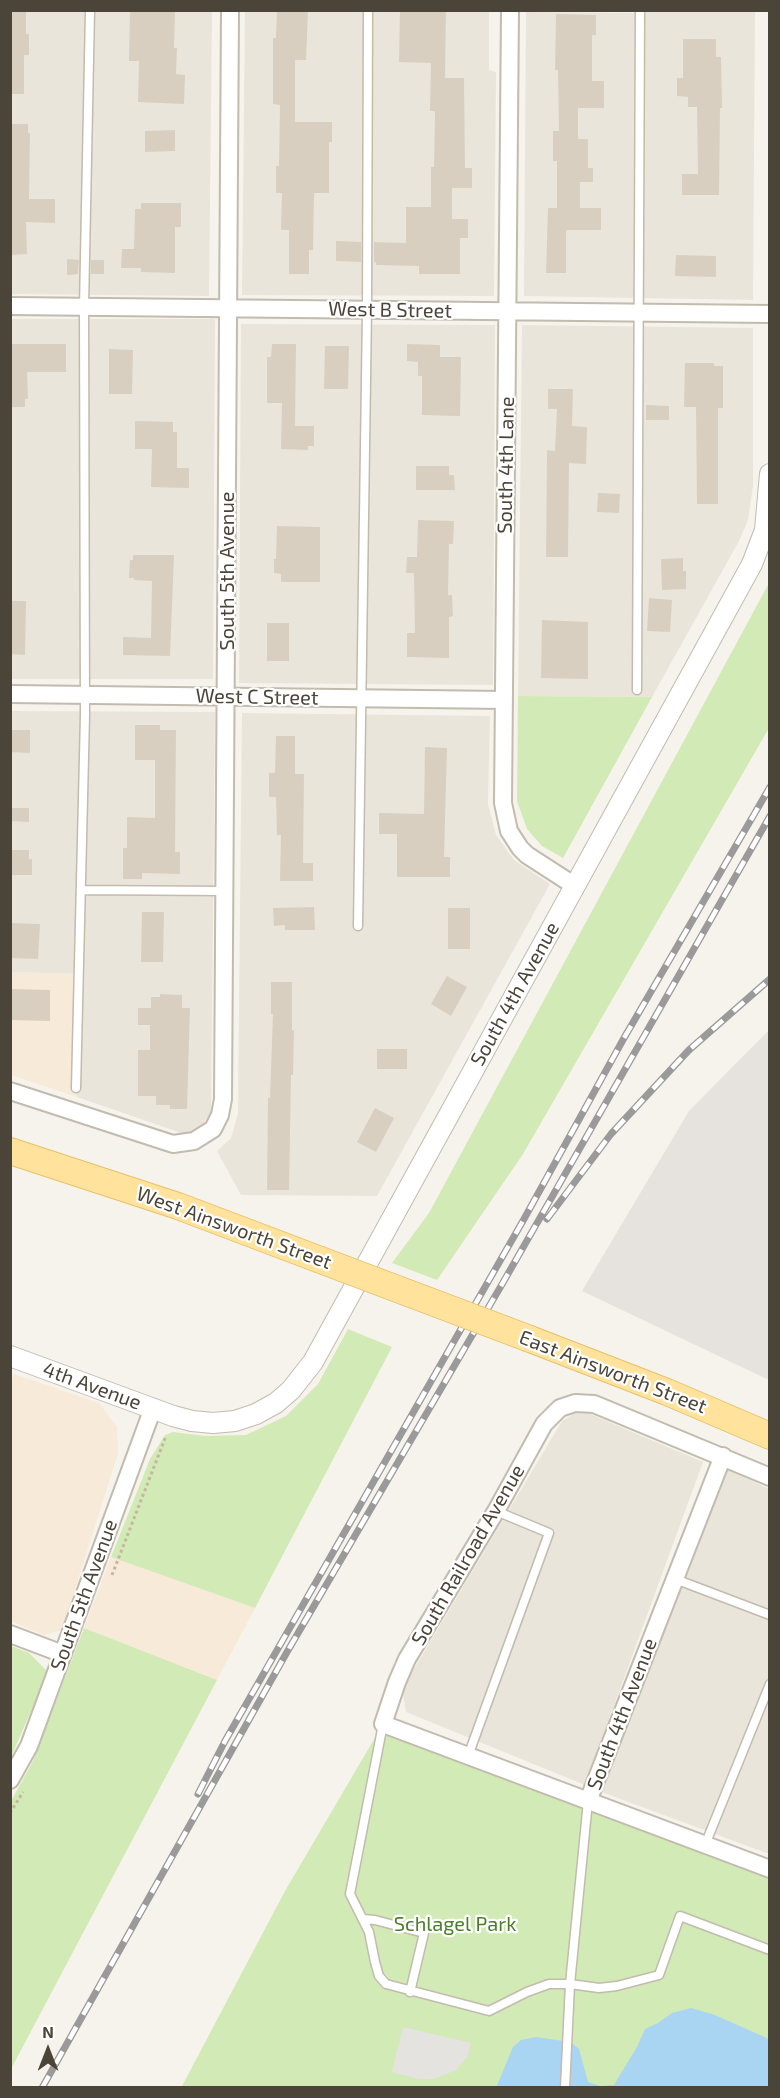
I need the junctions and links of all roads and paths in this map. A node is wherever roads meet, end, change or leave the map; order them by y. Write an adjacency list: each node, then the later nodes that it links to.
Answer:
1 (90, 10): 7 (lane)
2 (230, 10): 8 (street, South 5th Avenue)
3 (368, 10): 9 (lane)
4 (510, 10): 10 (street, South 4th Lane)
5 (640, 10): 11 (lane)
6 (10, 306): 7 (street, West B Street)
7 (84, 307): 8 (street, West B Street); 16 (lane)
8 (228, 308): 9 (street, West B Street); 17 (street, South 5th Avenue)
9 (367, 310): 10 (street, West B Street); 18 (lane)
10 (508, 311): 11 (street, West B Street); 19 (street, South 4th Lane)
11 (637, 313): 12 (street, West B Street); 14 (lane)
12 (770, 314)
13 (770, 474): 20 (street, South 4th Avenue)
14 (637, 690)
15 (10, 694): 16 (street, West C Street)
16 (85, 695): 17 (street, West C Street); 21 (lane)
17 (226, 697): 18 (street, West C Street); 22 (street, South 5th Avenue)
18 (361, 698): 19 (street, West C Street); 23 (lane)
19 (502, 700): 20 (street, South 4th Lane)
20 (575, 886): 30 (street, South 4th Avenue)
21 (81, 890): 22 (lane); 24 (lane)
22 (225, 891): 25 (street, South 5th Avenue)
23 (358, 926)
24 (76, 1088)
25 (10, 1091)
26 (10, 1151): 27 (main road, West Ainsworth Street, bridge)
27 (456, 1311): 31 (main road, East Ainsworth Street, bridge)
28 (10, 1356): 29 (street, 4th Avenue)
29 (153, 1408): 30 (street, 4th Avenue); 38 (street, South 5th Avenue)
30 (173, 1416)
31 (770, 1436)
32 (723, 1456): 33 (street); 34 (street, South Railroad Avenue); 35 (street, South 4th Avenue)
33 (770, 1477)
34 (496, 1511): 40 (street, South Railroad Avenue); 41 (lane)
35 (675, 1579): 36 (lane); 43 (street, South 4th Avenue)
36 (770, 1615)
37 (10, 1634): 38 (street)
38 (63, 1654): 42 (street, South 5th Avenue)
39 (770, 1684): 44 (lane)
40 (383, 1724): 41 (street); 46 (lane)
41 (468, 1756): 43 (street)
42 (10, 1780)
43 (588, 1801): 44 (street); 48 (lane, South 4th Avenue)
44 (705, 1845): 45 (street)
45 (770, 1869)
46 (363, 1919): 49 (lane); 49 (lane)
47 (770, 1950): 48 (lane)
48 (570, 1984): 49 (lane); 50 (lane, South 4th Avenue)
49 (410, 1992)
50 (565, 2088)

